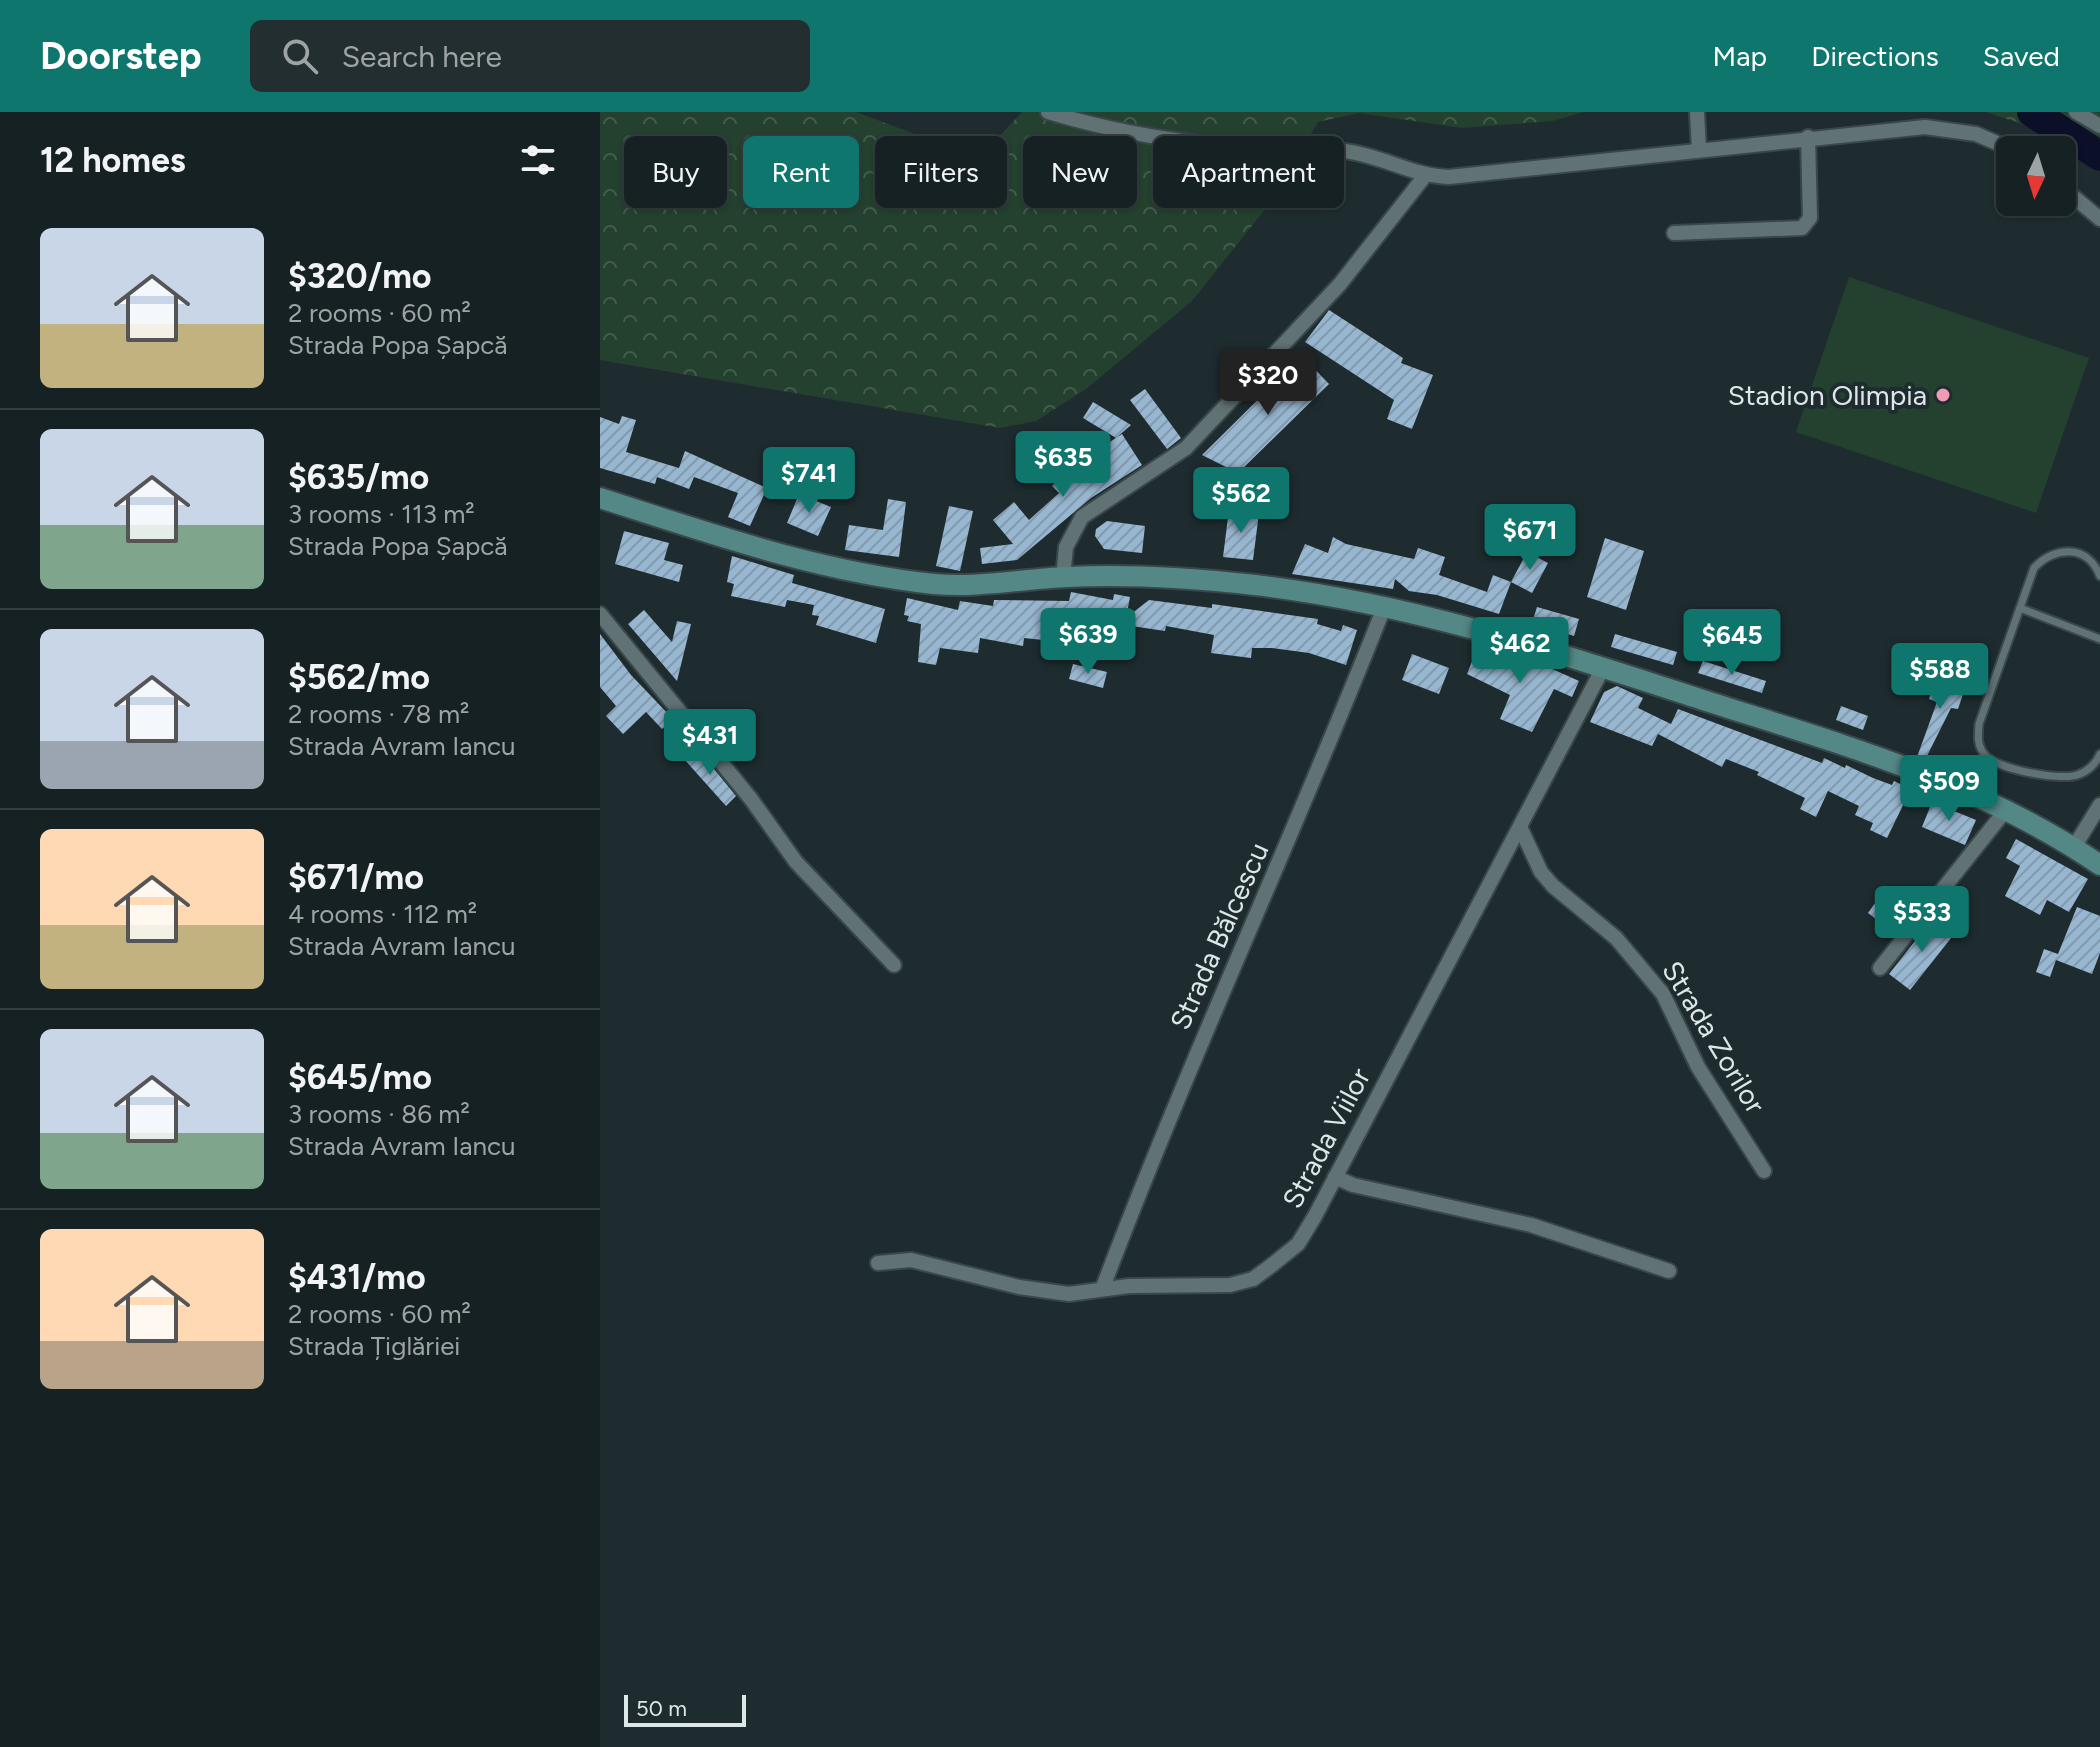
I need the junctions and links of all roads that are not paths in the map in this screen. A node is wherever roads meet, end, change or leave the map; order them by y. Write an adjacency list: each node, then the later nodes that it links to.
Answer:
1 (1048, 112): 8 (street)
2 (1697, 112): 7 (street)
3 (2076, 112): 4 (street)
4 (2100, 126)
5 (1808, 137): 6 (street); 7 (street); 11 (street)
6 (1996, 143)
7 (1699, 150): 8 (street)
8 (1424, 177): 14 (street)
9 (2076, 199): 10 (street)
10 (2100, 219)
11 (1674, 233)
12 (600, 498): 14 (main road)
13 (2100, 576): 16 (lane)
14 (1063, 577): 15 (main road)
15 (1385, 605): 19 (main road); 32 (street, Strada Bălcescu)
16 (2020, 608): 18 (lane); 20 (lane)
17 (600, 614): 26 (street)
18 (2100, 639)
19 (1603, 668): 22 (main road); 23 (street, Strada Viilor)
20 (2100, 754)
21 (2100, 805): 24 (street)
22 (2005, 811): 24 (main road); 27 (street)
23 (1520, 827): 28 (street, Strada Zorilor); 29 (street, Strada Viilor)
24 (2074, 847): 25 (main road)
25 (2100, 865)
26 (894, 965)
27 (1880, 968)
28 (1764, 1171)
29 (1335, 1177): 31 (street); 32 (street, Strada Viilor)
30 (878, 1263): 32 (street, Strada Viilor)
31 (1669, 1271)
32 (1103, 1287)

